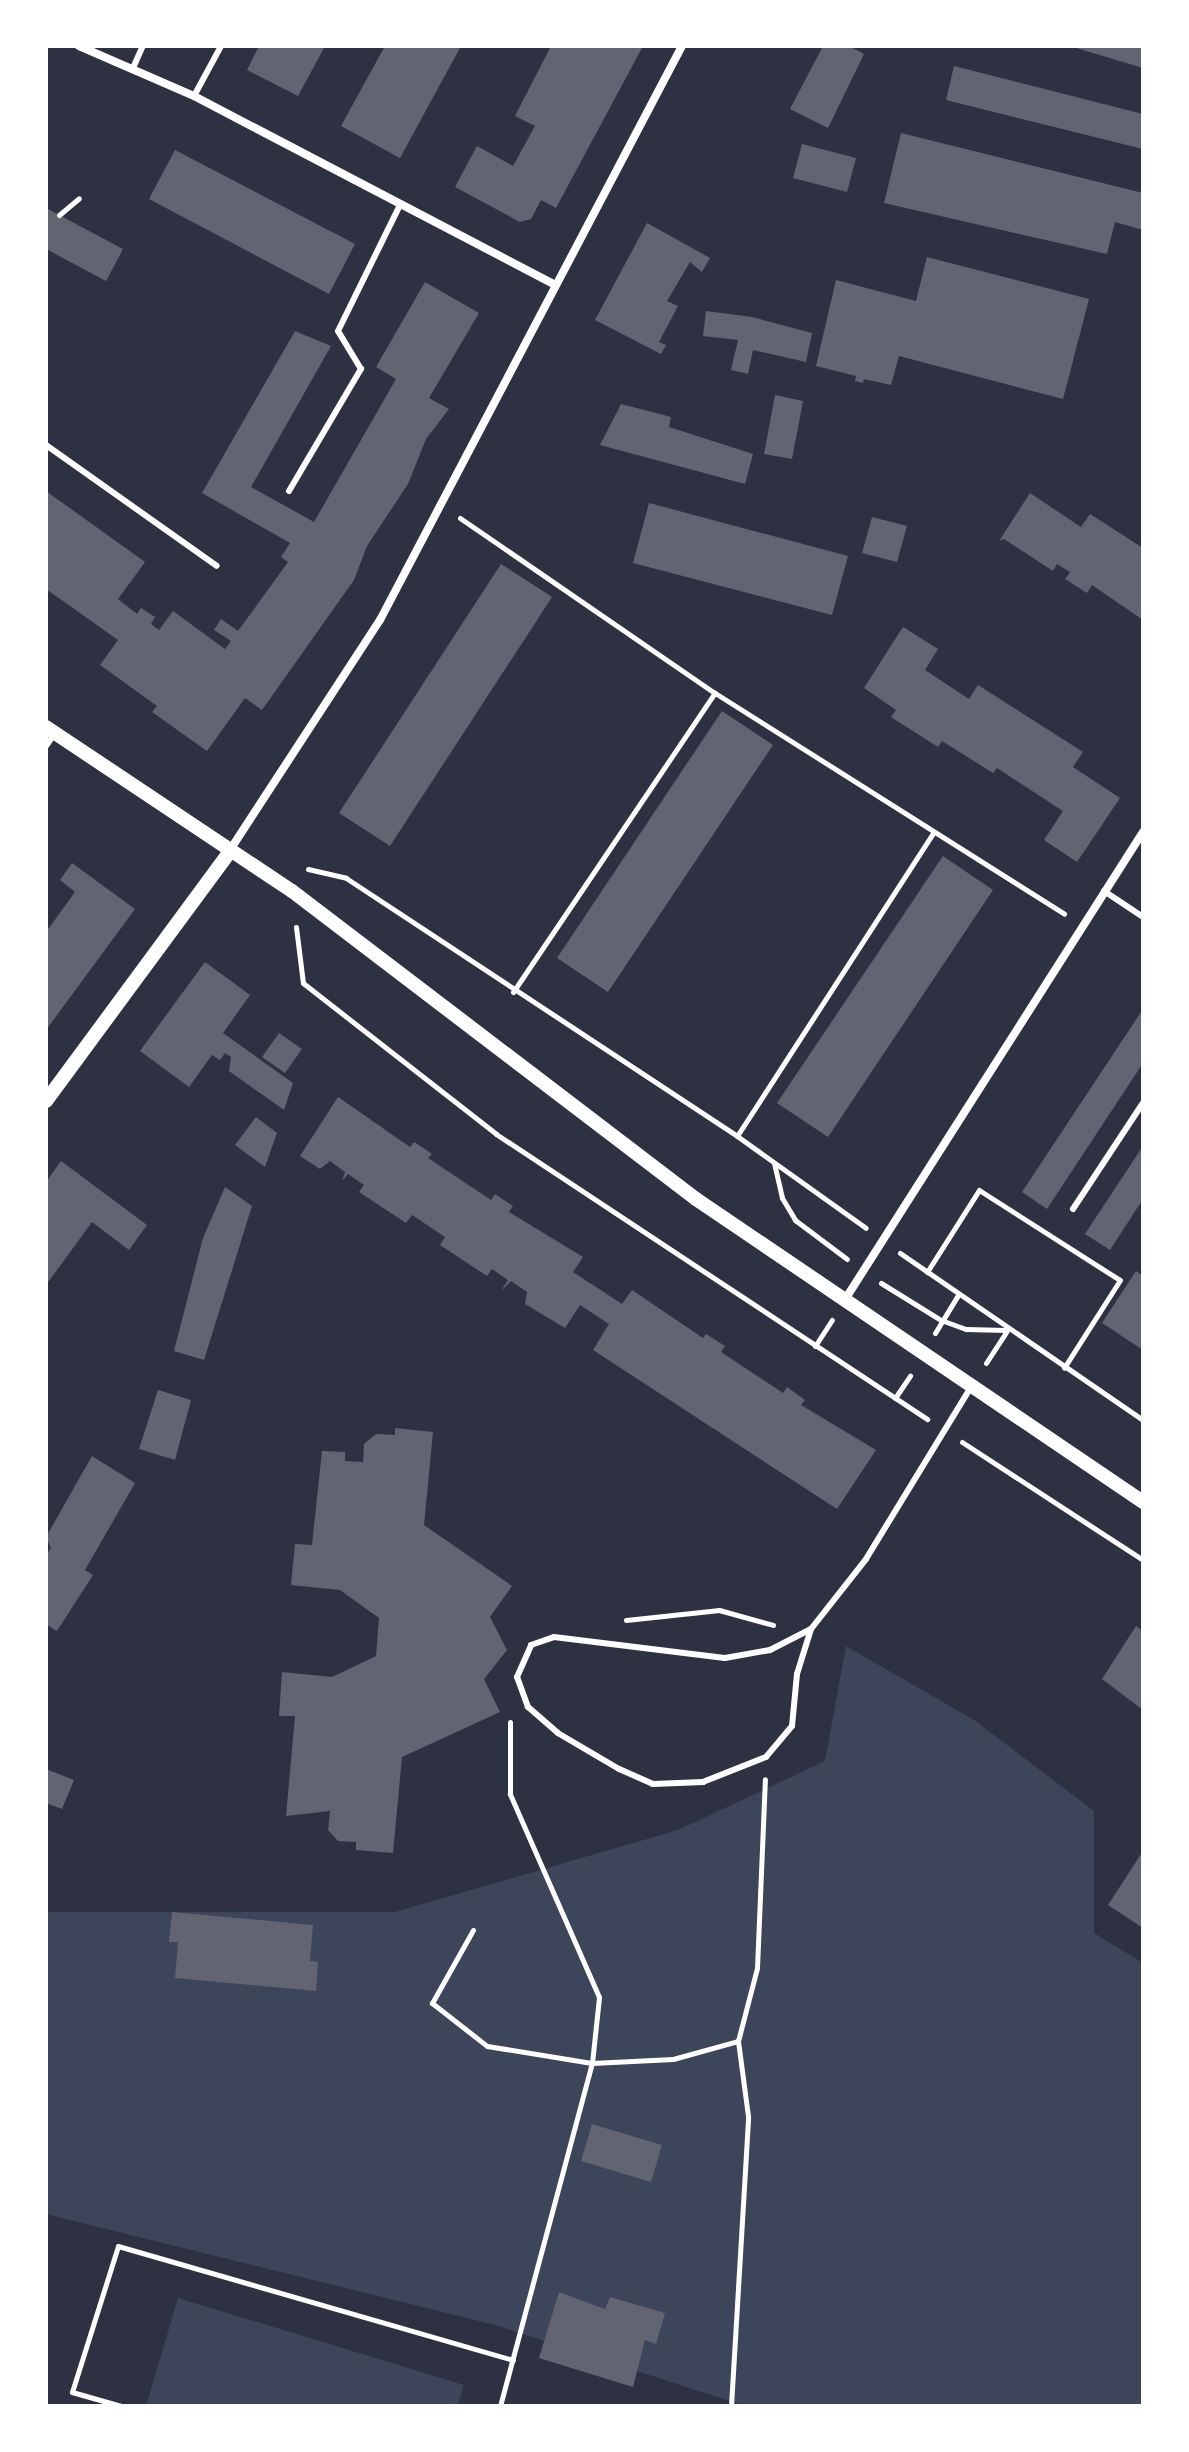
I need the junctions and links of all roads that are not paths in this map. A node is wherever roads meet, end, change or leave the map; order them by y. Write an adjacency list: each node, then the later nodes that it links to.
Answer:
1 (79, 46): 5 (street)
2 (143, 46): 5 (lane)
3 (221, 46): 6 (lane)
4 (682, 46): 8 (street)
5 (133, 68): 6 (street)
6 (194, 96): 7 (street)
7 (400, 205): 8 (street); 10 (lane)
8 (554, 284): 14 (street)
9 (46, 445): 11 (lane)
10 (289, 491)
11 (217, 566)
12 (49, 735): 14 (street)
13 (1143, 832): 15 (street)
14 (230, 851): 17 (street); 20 (street)
15 (1104, 891): 16 (lane); 20 (street)
16 (1143, 917)
17 (46, 1101)
18 (1143, 1103): 19 (lane)
19 (1073, 1209)
20 (846, 1298): 21 (street)
21 (971, 1387): 22 (street); 23 (lane)
22 (1143, 1502)
23 (811, 1629): 23 (lane)

